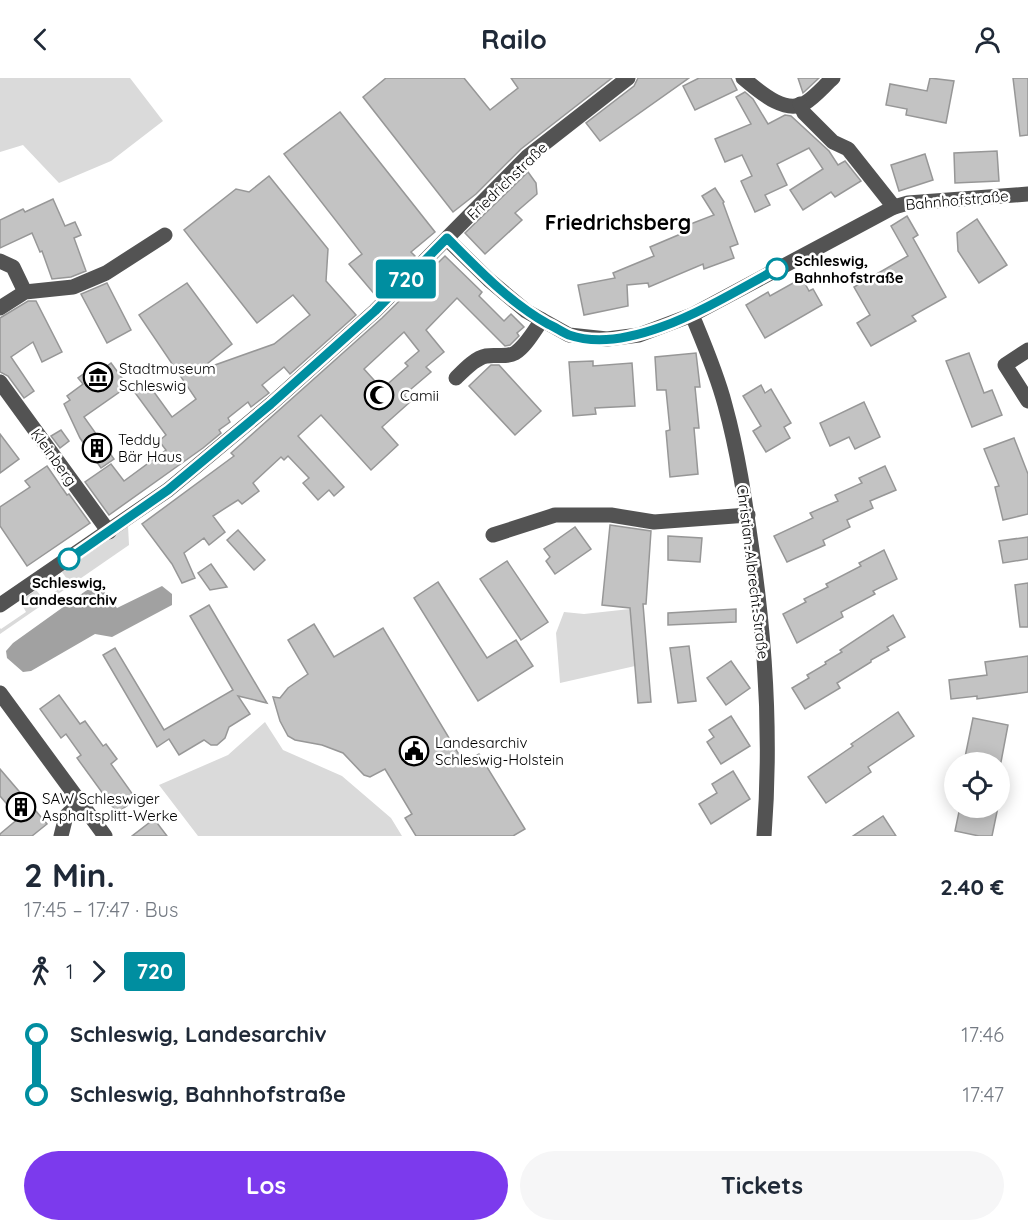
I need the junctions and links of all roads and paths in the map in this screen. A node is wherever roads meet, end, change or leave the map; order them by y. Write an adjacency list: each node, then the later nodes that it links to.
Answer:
1 (628, 78): 8 (street, Friedrichstraße)
2 (743, 78): 4 (street)
3 (833, 78): 4 (street)
4 (800, 104): 6 (street)
5 (1028, 194): 6 (street, Bahnhofstraße)
6 (894, 207): 12 (street, Bahnhofstraße)
7 (165, 235): 10 (street)
8 (447, 238): 13 (street, Bahnhofstraße); 19 (street, Friedrichstraße)
9 (0, 261): 10 (street)
10 (25, 292): 11 (street)
11 (0, 308)
12 (692, 315): 13 (street, Bahnhofstraße); 18 (street, Christian-Albrecht-Straße)
13 (542, 320): 15 (street)
14 (1028, 350): 17 (street)
15 (456, 378)
16 (0, 382): 19 (street, Kleinberg)
17 (1028, 401)
18 (748, 515): 20 (street); 26 (street, Christian-Albrecht-Straße)
19 (109, 532): 21 (street, Friedrichstraße)
20 (493, 535)
21 (0, 605)
22 (0, 693): 23 (street)
23 (80, 802): 24 (street); 25 (street)
24 (61, 836)
25 (105, 836)
26 (764, 836)

